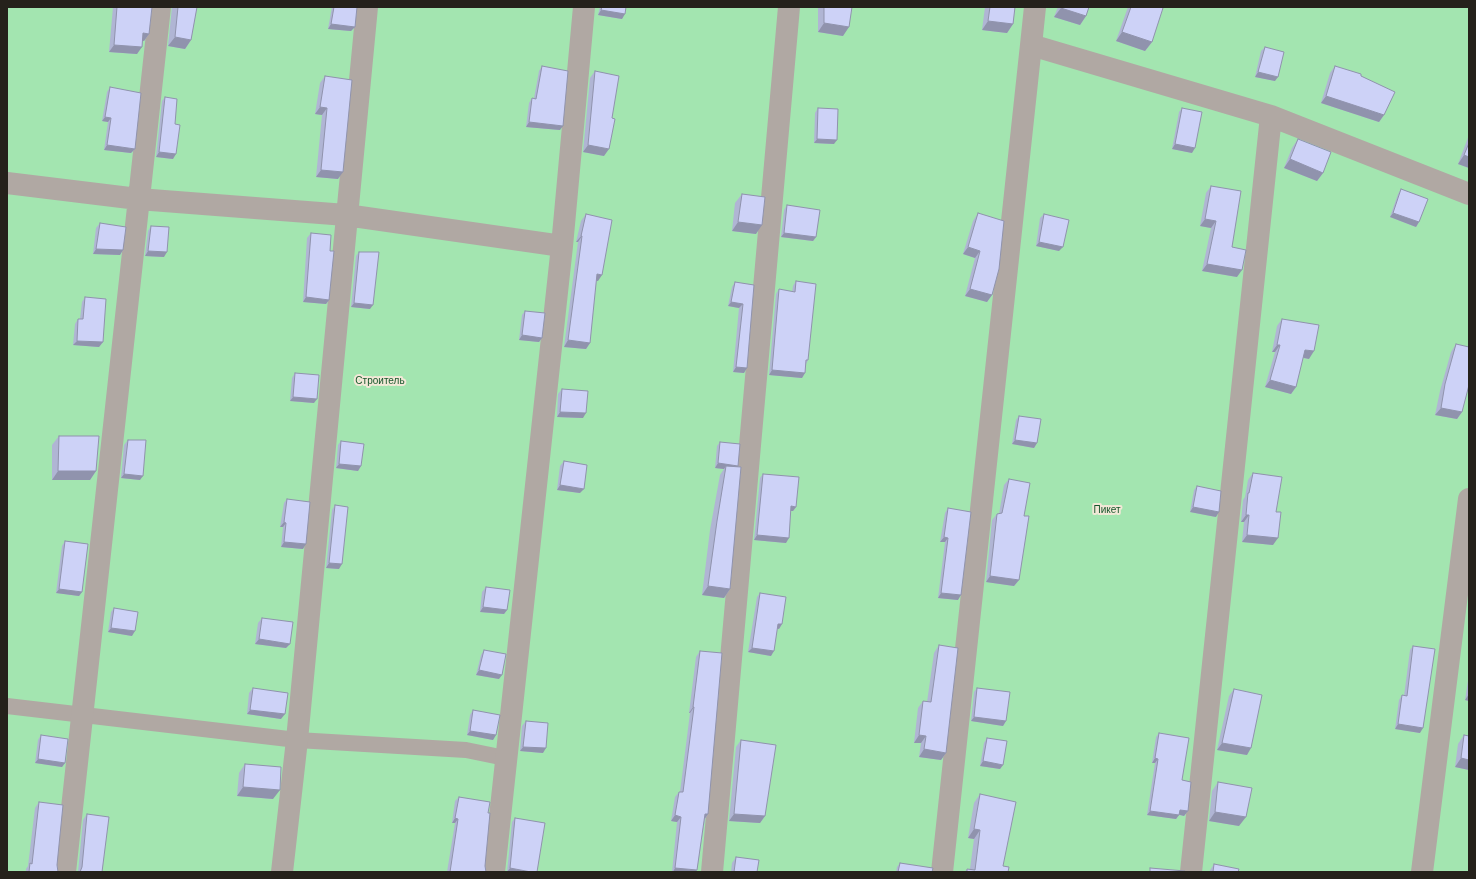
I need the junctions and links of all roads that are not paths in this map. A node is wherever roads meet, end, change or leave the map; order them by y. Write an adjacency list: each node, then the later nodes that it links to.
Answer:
1 (160, 7): 10 (street)
2 (367, 7): 11 (street)
3 (584, 7): 12 (street)
4 (789, 7): 21 (street)
5 (1035, 7): 6 (street)
6 (1031, 45): 7 (street); 22 (street)
7 (1271, 116): 9 (street); 23 (street)
8 (7, 183): 10 (street)
9 (1469, 194)
10 (138, 199): 11 (street); 15 (street)
11 (346, 215): 12 (street); 16 (street)
12 (562, 246): 17 (street)
13 (1469, 499): 24 (street)
14 (7, 706): 15 (lane)
15 (81, 714): 16 (lane); 18 (street)
16 (297, 740): 17 (lane); 19 (street)
17 (506, 758): 20 (street)
18 (65, 872)
19 (282, 872)
20 (494, 872)
21 (712, 872)
22 (942, 872)
23 (1191, 872)
24 (1422, 872)

